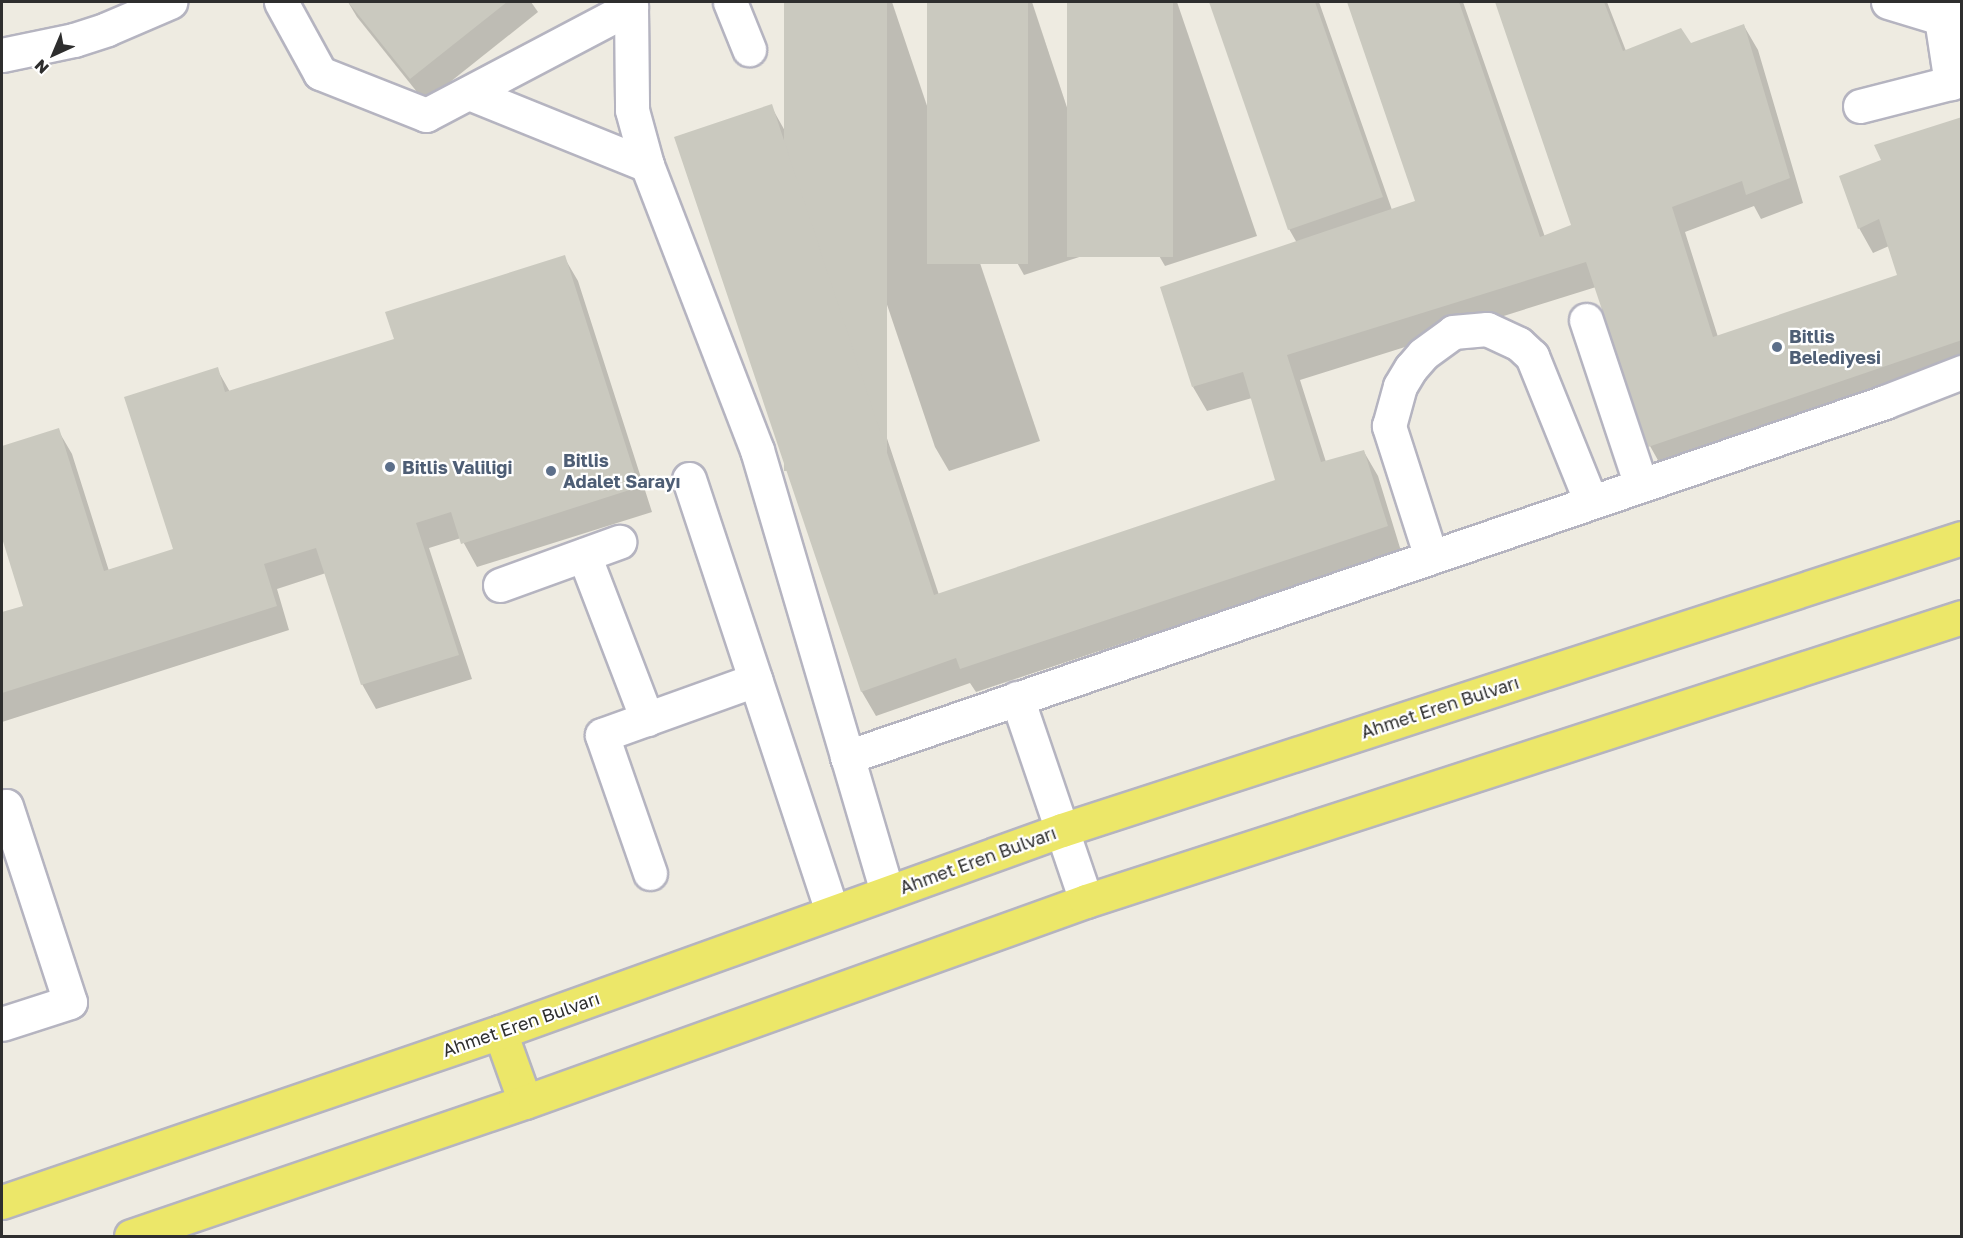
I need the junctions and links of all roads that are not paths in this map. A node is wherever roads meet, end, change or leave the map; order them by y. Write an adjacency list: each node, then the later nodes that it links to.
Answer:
1 (170, 2): 8 (lane)
2 (281, 2): 10 (lane)
3 (730, 2): 7 (lane)
4 (1888, 2): 6 (lane)
5 (630, 4): 10 (lane); 12 (lane)
6 (1951, 18): 9 (lane)
7 (749, 49)
8 (2, 55)
9 (1956, 82): 11 (lane)
10 (469, 93): 12 (lane)
11 (1860, 106)
12 (647, 165): 27 (lane)
13 (1586, 320): 16 (lane)
14 (1962, 372): 16 (lane)
15 (689, 479): 24 (lane)
16 (1641, 485): 17 (lane)
17 (1591, 502): 21 (lane); 21 (lane)
18 (1962, 538): 29 (main road, Ahmet Eren Bulvarı)
19 (619, 542): 20 (lane)
20 (584, 555): 22 (lane); 26 (lane)
21 (1431, 557): 25 (lane)
22 (500, 585)
23 (1962, 617): 32 (main road)
24 (755, 680): 26 (lane); 33 (lane)
25 (1017, 698): 27 (lane); 29 (lane)
26 (647, 719): 30 (lane)
27 (847, 757): 31 (lane)
28 (2, 808): 34 (lane)
29 (1062, 830): 31 (main road, Ahmet Eren Bulvarı); 32 (lane)
30 (650, 873)
31 (887, 892): 33 (main road, Ahmet Eren Bulvarı)
32 (1086, 901): 36 (main road)
33 (832, 912): 35 (main road, Ahmet Eren Bulvarı)
34 (2, 1024)
35 (500, 1032): 36 (main road); 37 (main road, Ahmet Eren Bulvarı)
36 (525, 1102): 38 (main road)
37 (2, 1202)
38 (131, 1236)

